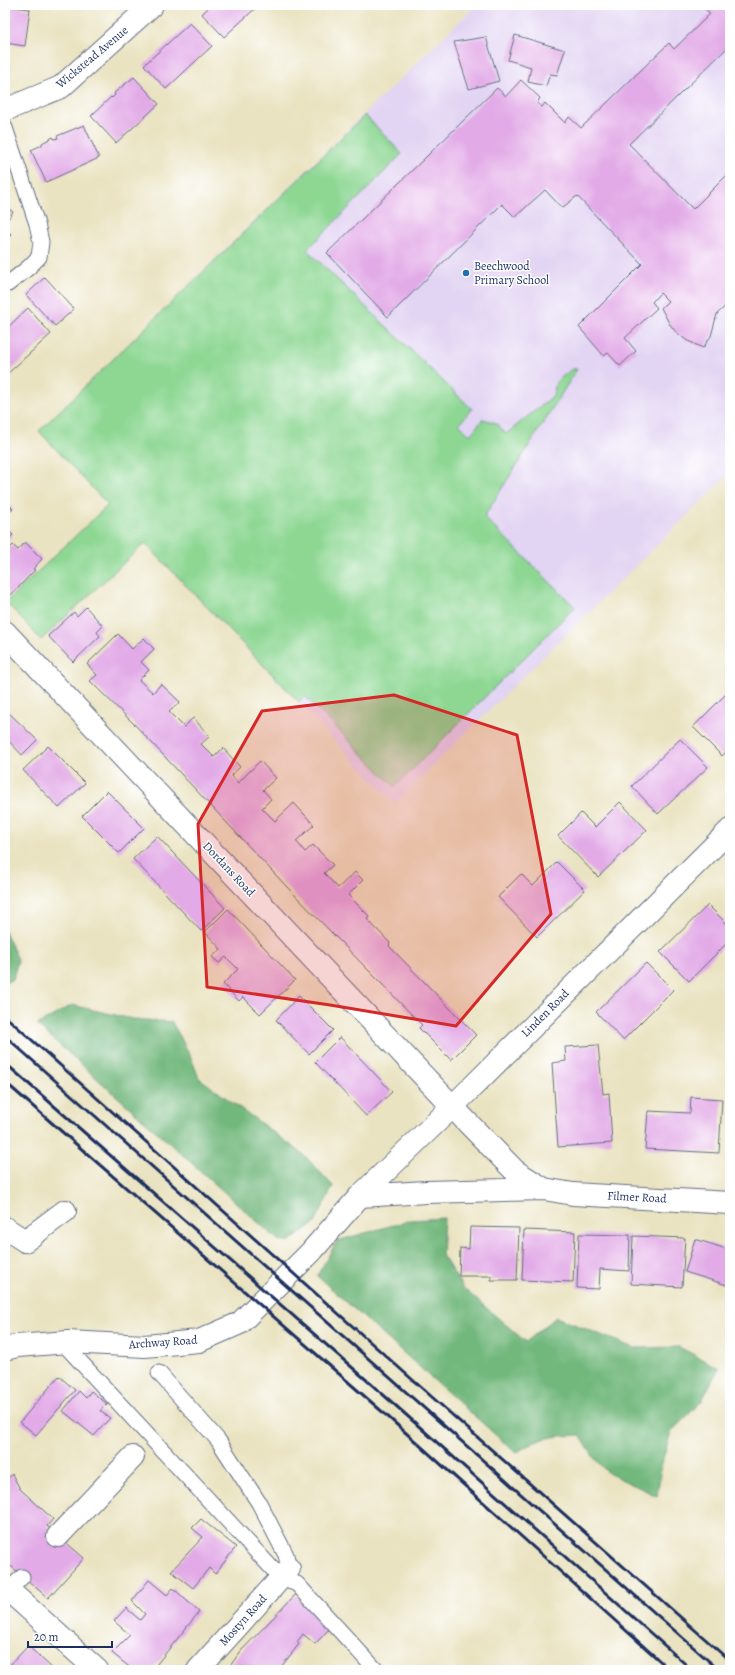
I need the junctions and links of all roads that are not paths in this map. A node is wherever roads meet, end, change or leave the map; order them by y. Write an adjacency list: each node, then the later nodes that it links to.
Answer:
1 (152, 5): 2 (street, Wickstead Avenue)
2 (5, 110)
3 (5, 128): 4 (lane)
4 (8, 284)
5 (5, 632): 7 (street, Dordans Road)
6 (730, 830): 7 (street, Linden Road)
7 (453, 1106): 8 (street, Filmer Road); 9 (street, Linden Road)
8 (544, 1189): 9 (street, Filmer Road); 10 (street, Filmer Road)
9 (360, 1196): 13 (street, Archway Road)
10 (730, 1203)
11 (65, 1211): 12 (street)
12 (5, 1228)
13 (62, 1342): 14 (street, Archway Road); 18 (lane)
14 (5, 1349)
15 (160, 1373): 18 (lane)
16 (133, 1457): 17 (street)
17 (58, 1536)
18 (285, 1574): 21 (street, Mostyn Road); 22 (lane)
19 (12, 1584): 20 (street)
20 (97, 1670)
21 (198, 1670)
22 (376, 1670)

